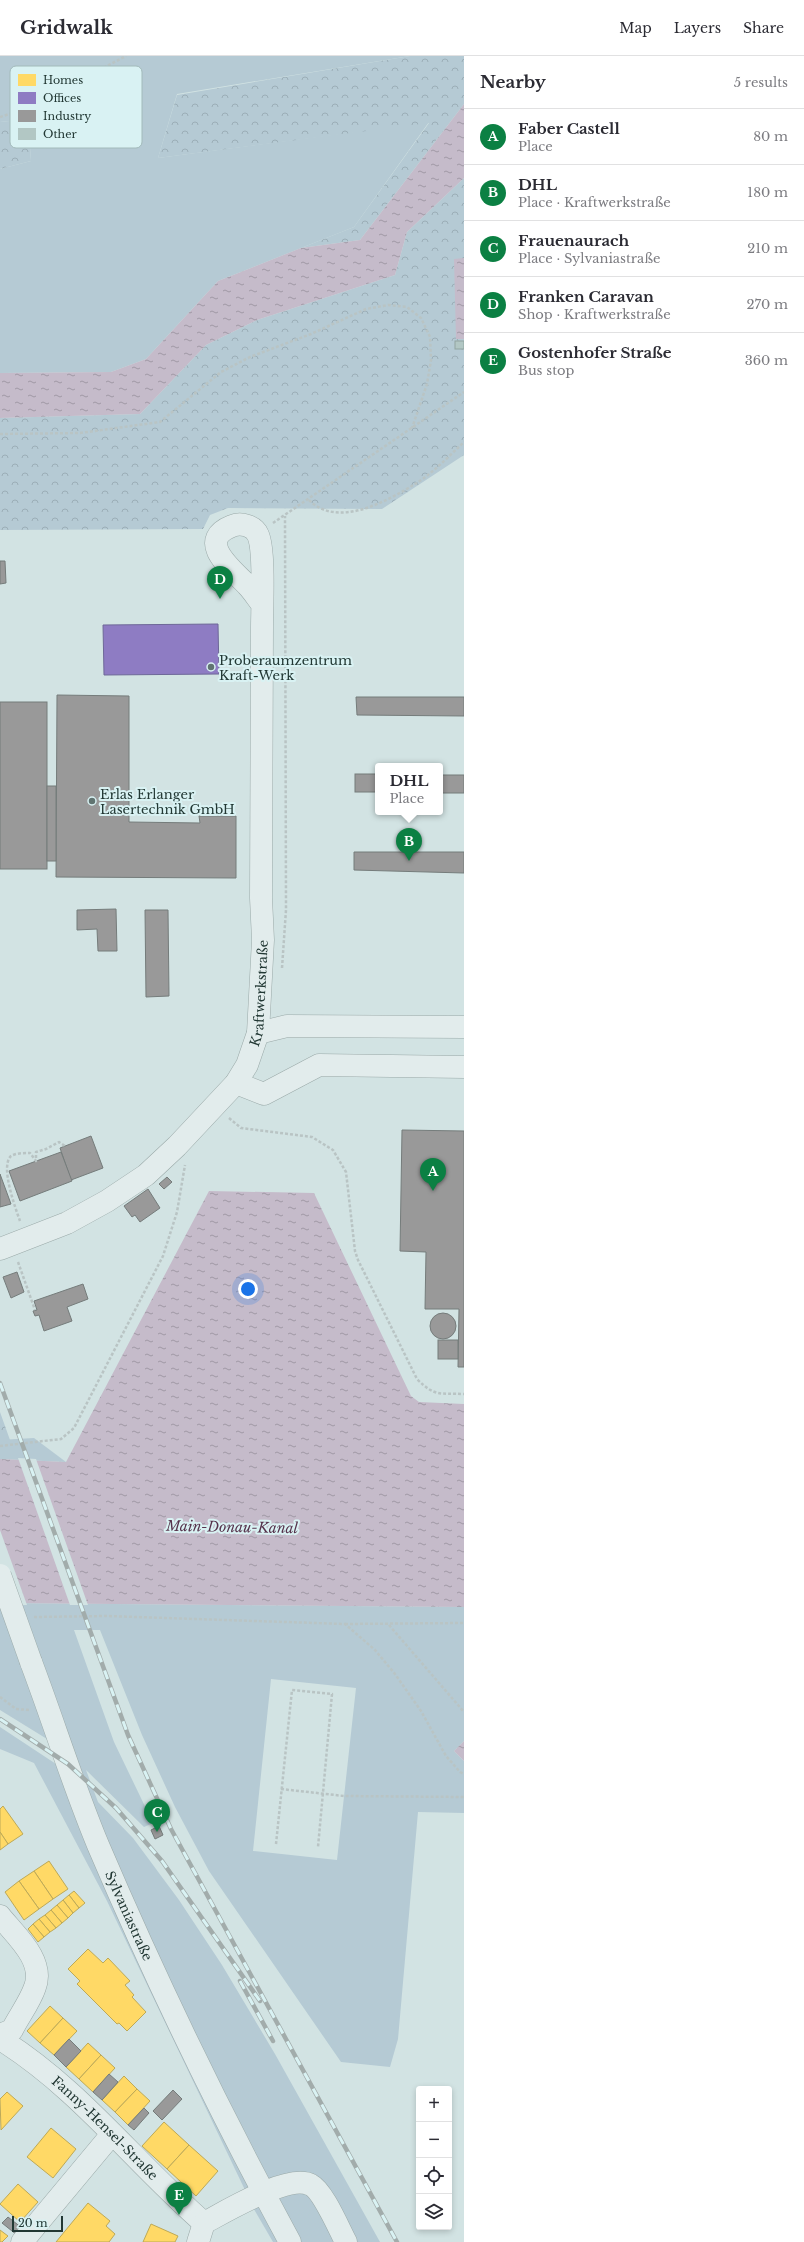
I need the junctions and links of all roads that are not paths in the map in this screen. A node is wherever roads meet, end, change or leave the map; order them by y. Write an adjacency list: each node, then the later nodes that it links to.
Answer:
1 (262, 604): 3 (street, Kraftwerkstraße)
2 (464, 1027): 3 (street)
3 (258, 1034): 5 (street, Kraftwerkstraße)
4 (464, 1067): 5 (street)
5 (236, 1083): 6 (street, Kraftwerkstraße)
6 (9, 1255)
7 (0, 1576): 12 (street, Sylvaniastraße, bridge)
8 (0, 1916): 9 (street)
9 (0, 2034)
10 (0, 2039): 11 (street, Fanny-Hensel-Straße)
11 (112, 2134): 13 (street, Fanny-Hensel-Straße); 14 (street)
12 (263, 2192): 13 (street); 15 (street, Sylvaniastraße); 16 (street)
13 (201, 2233)
14 (22, 2242)
15 (290, 2242)
16 (346, 2242)

